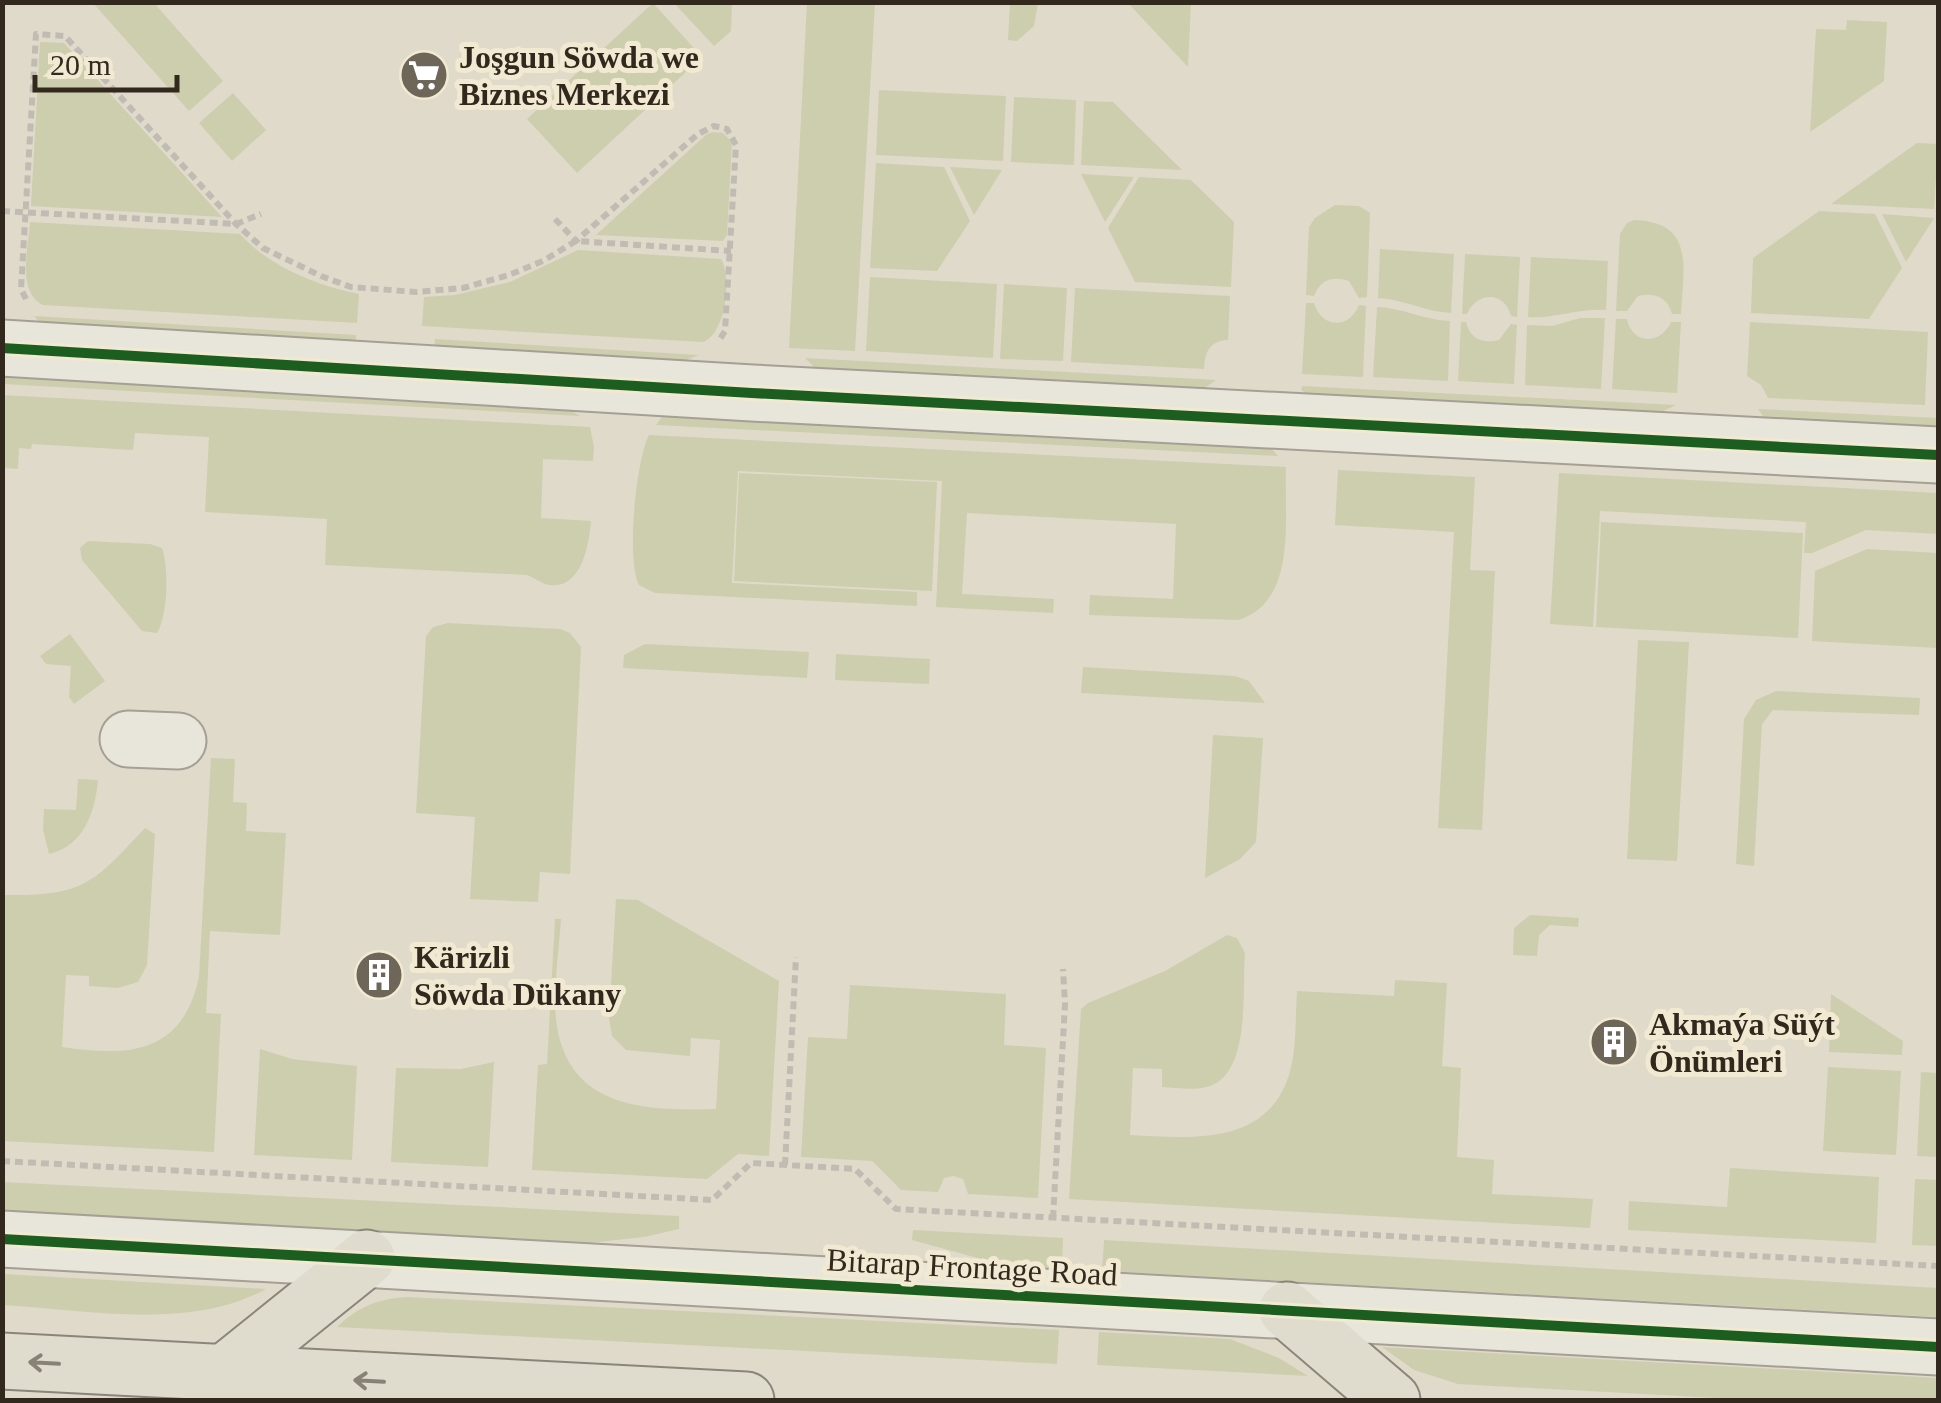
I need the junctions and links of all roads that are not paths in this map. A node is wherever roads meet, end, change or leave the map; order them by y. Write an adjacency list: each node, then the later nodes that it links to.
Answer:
1 (2, 348): 2 (street)
2 (1938, 455)
3 (2, 1239): 4 (street, Bitarap Frontage Road)
4 (367, 1258): 5 (street, Bitarap Frontage Road); 8 (main road)
5 (1287, 1310): 6 (street, Bitarap Frontage Road); 10 (main road)
6 (1938, 1346)
7 (2, 1361): 8 (main road, one-way to 7)
8 (224, 1373): 9 (main road, one-way to 8)
9 (746, 1400)
10 (1392, 1400)

